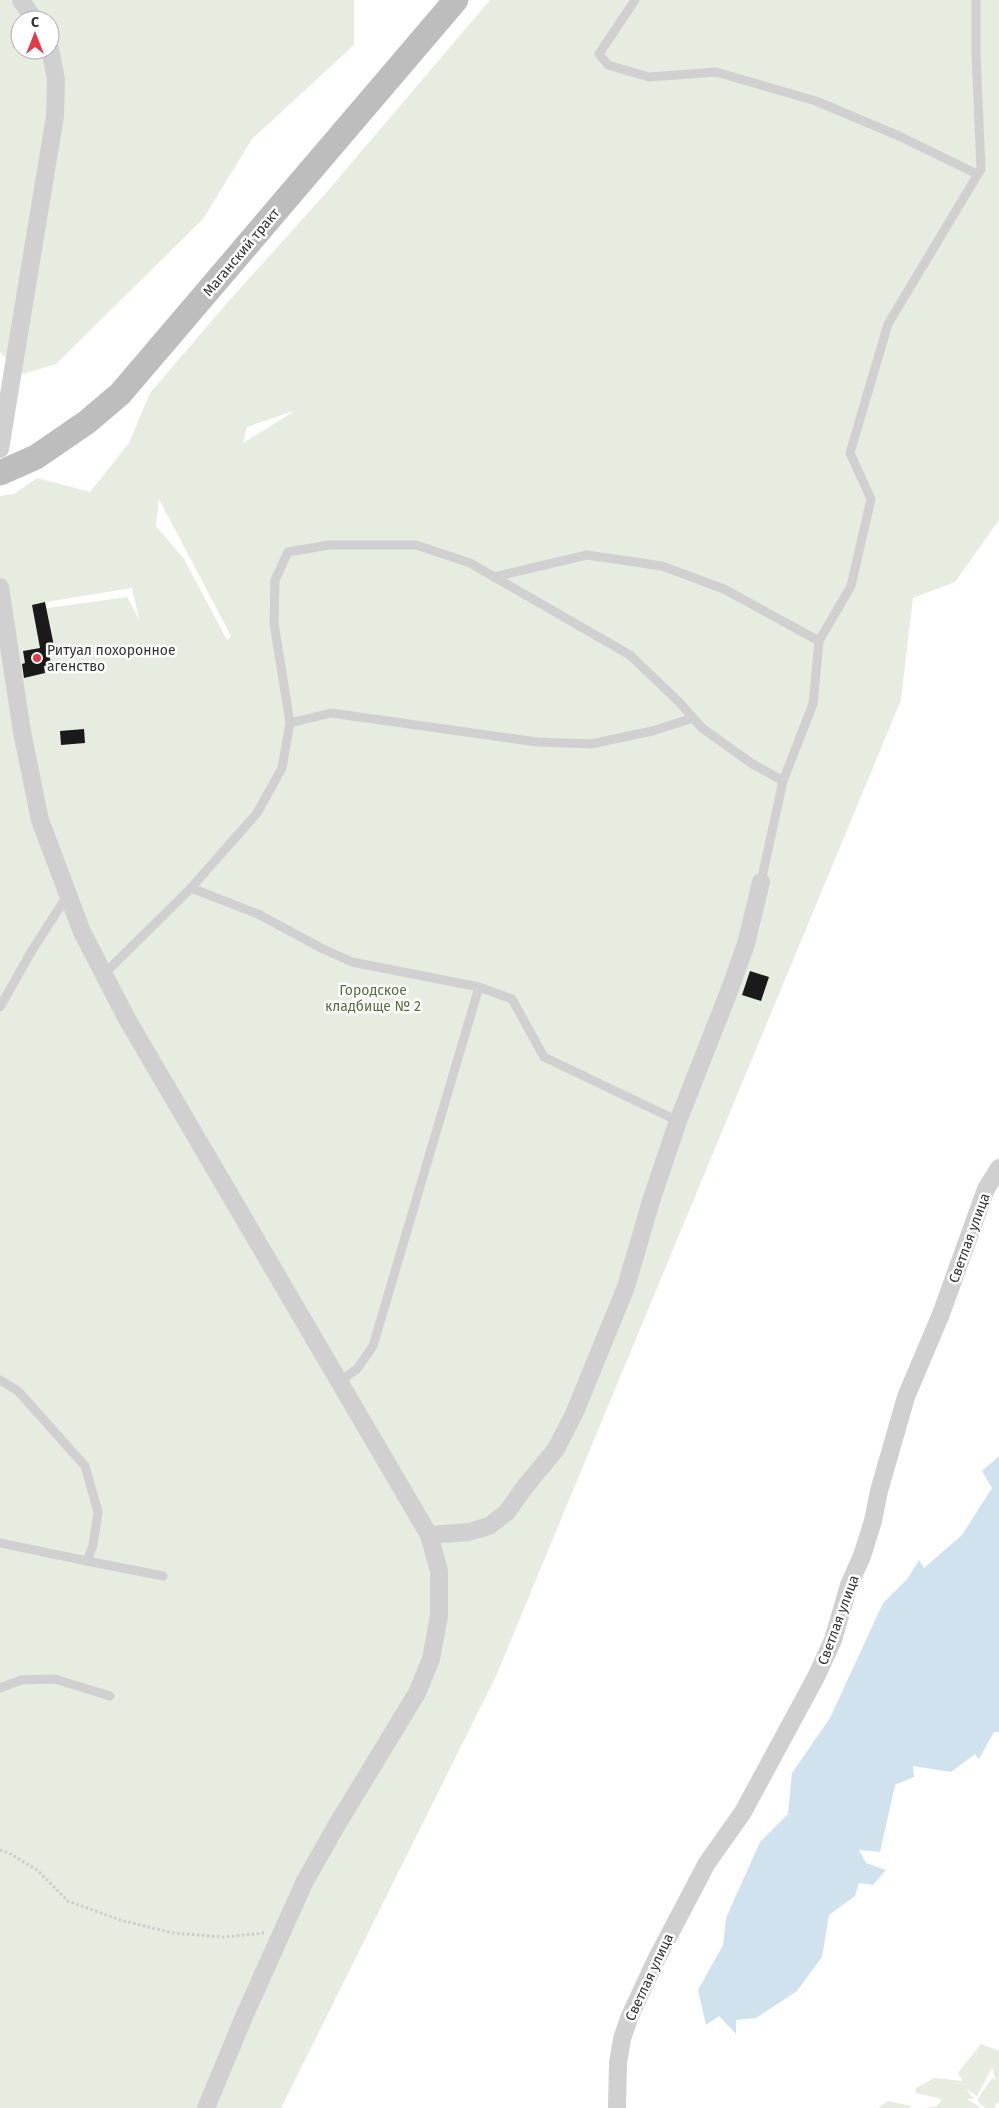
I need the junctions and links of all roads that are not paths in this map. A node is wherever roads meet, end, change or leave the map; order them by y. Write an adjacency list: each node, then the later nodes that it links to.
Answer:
1 (456, 0): 7 (main road, Маганский тракт)
2 (635, 0): 5 (lane)
3 (976, 0): 5 (lane)
4 (52, 60): 6 (street)
5 (978, 174): 10 (lane)
6 (0, 449)
7 (0, 473)
8 (494, 577): 10 (lane); 11 (lane); 12 (lane)
9 (0, 587): 16 (street)
10 (819, 641): 13 (lane)
11 (692, 718): 12 (lane); 13 (lane)
12 (290, 723): 15 (lane)
13 (783, 781): 14 (lane)
14 (761, 882): 20 (street)
15 (191, 888): 17 (lane); 18 (lane)
16 (67, 896): 17 (street); 19 (lane)
17 (104, 973): 23 (street)
18 (479, 987): 20 (lane); 23 (lane)
19 (0, 1008)
20 (678, 1121): 24 (street)
21 (999, 1168): 31 (street, Светлая улица)
22 (0, 1380): 26 (lane)
23 (340, 1381): 24 (street)
24 (429, 1535): 30 (street)
25 (0, 1544): 26 (lane)
26 (87, 1560): 27 (lane)
27 (164, 1576)
28 (0, 1688): 29 (lane)
29 (110, 1696)
30 (206, 2108)
31 (617, 2108)

